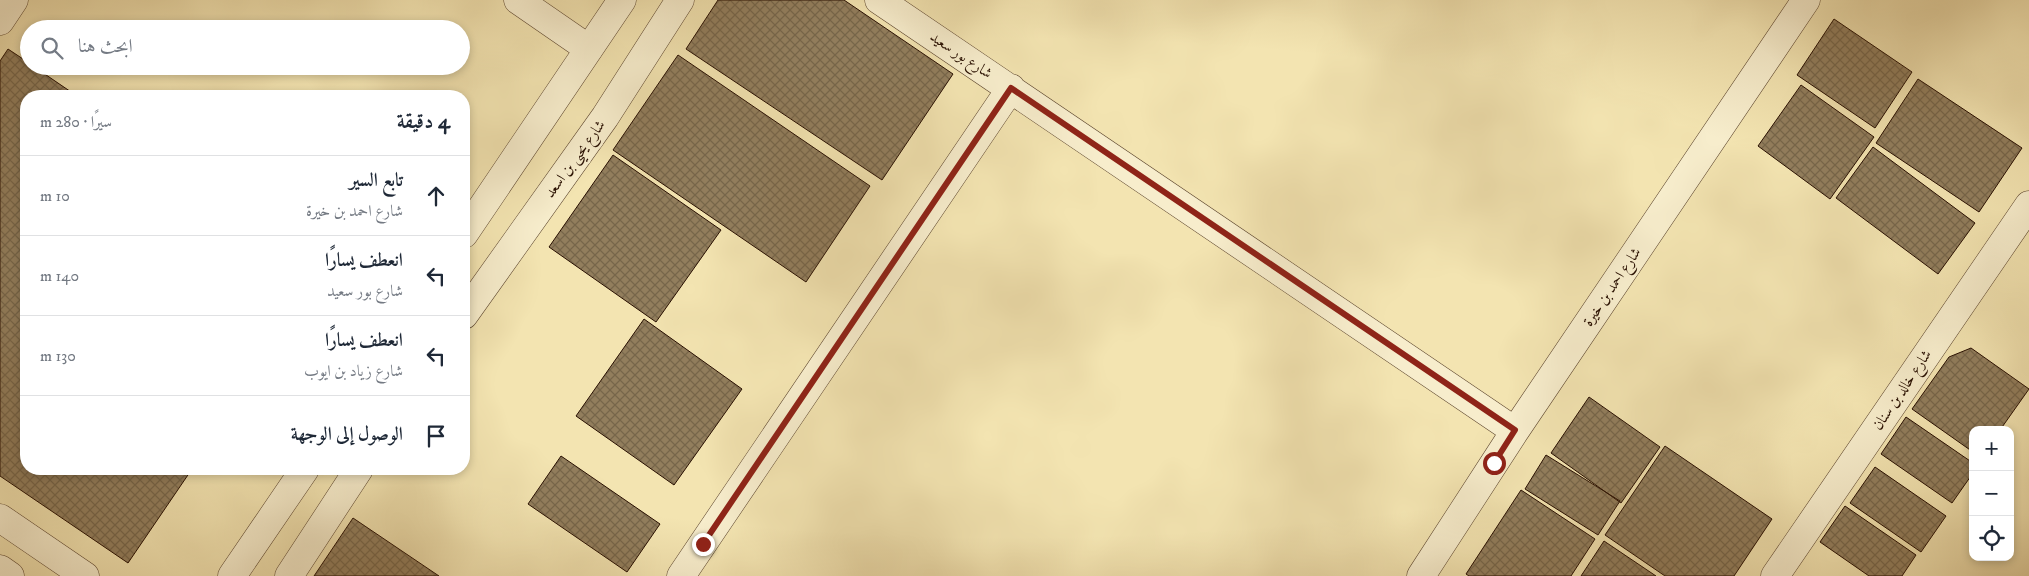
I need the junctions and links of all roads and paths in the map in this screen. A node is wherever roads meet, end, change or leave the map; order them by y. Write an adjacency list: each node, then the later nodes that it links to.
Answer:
1 (14, 0): 7 (street)
2 (518, 0): 8 (street)
3 (622, 0): 8 (street)
4 (680, 0): 12 (street, شارع يحيى بن اسعد)
5 (879, 0): 9 (street, شارع بور سعيد)
6 (1806, 0): 13 (street, شارع احمد بن خيرة)
7 (0, 21)
8 (589, 49): 11 (street)
9 (1011, 88): 13 (street, شارع بور سعيد); 22 (street)
10 (2029, 205): 24 (street, شارع خالد بن سنان)
11 (470, 225)
12 (470, 307)
13 (1515, 430): 23 (street, شارع احمد بن خيرة)
14 (300, 475): 20 (street)
15 (355, 475): 21 (street)
16 (0, 518): 19 (street)
17 (0, 569): 18 (street)
18 (10, 576)
19 (85, 576)
20 (232, 576)
21 (289, 576)
22 (681, 576)
23 (1421, 576)
24 (1775, 576)

